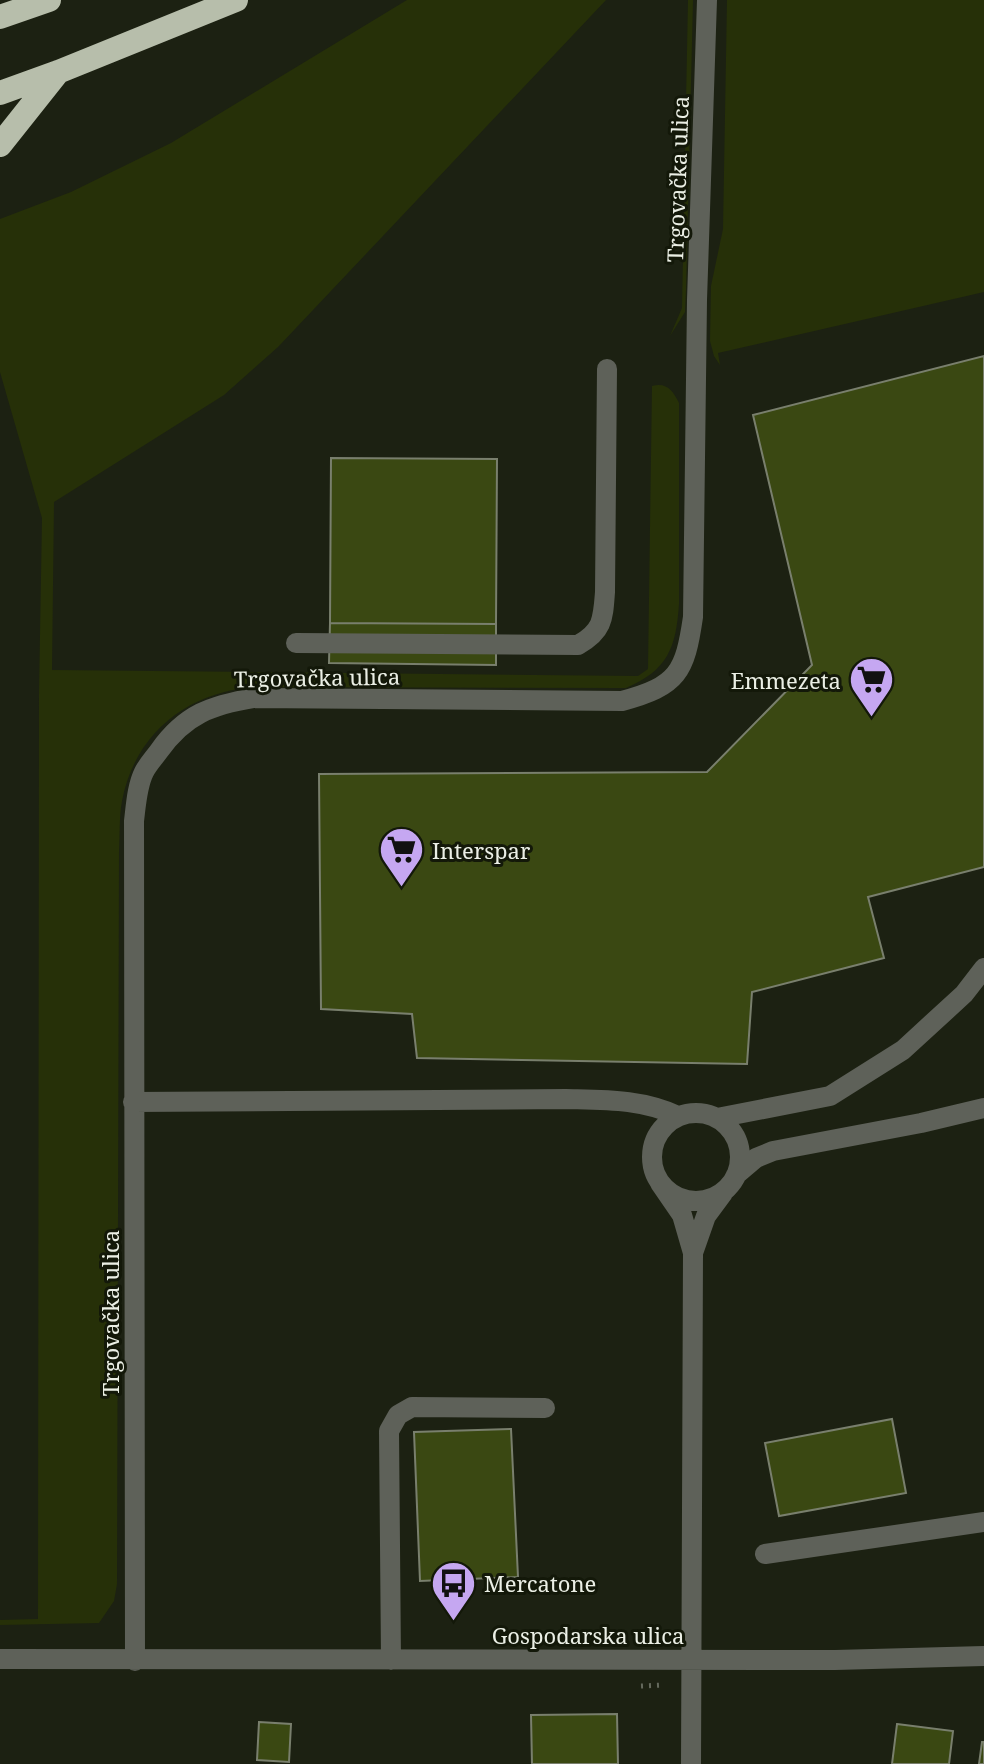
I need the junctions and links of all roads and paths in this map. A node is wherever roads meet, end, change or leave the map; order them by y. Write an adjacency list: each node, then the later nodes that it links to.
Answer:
1 (49, 0): 4 (highway)
2 (236, 0): 5 (highway)
3 (707, 0): 11 (street, Trgovačka ulica)
4 (0, 17)
5 (58, 72): 6 (highway); 7 (highway)
6 (0, 93)
7 (0, 145)
8 (607, 369): 9 (street)
9 (296, 643)
10 (984, 968): 14 (street)
11 (133, 1102): 13 (street); 25 (street, Trgovačka ulica)
12 (984, 1108): 15 (street)
13 (678, 1116): 14 (street); 16 (street)
14 (717, 1118): 15 (street)
15 (733, 1180): 16 (street); 17 (street)
16 (660, 1183): 17 (street)
17 (693, 1253): 23 (street)
18 (545, 1408): 24 (street)
19 (984, 1522): 20 (street)
20 (765, 1554)
21 (984, 1656): 23 (street, Gospodarska ulica)
22 (0, 1659): 25 (street, Gospodarska ulica)
23 (690, 1659): 24 (street, Gospodarska ulica); 26 (street)
24 (391, 1660): 25 (street, Gospodarska ulica)
25 (135, 1661)
26 (691, 1764)

